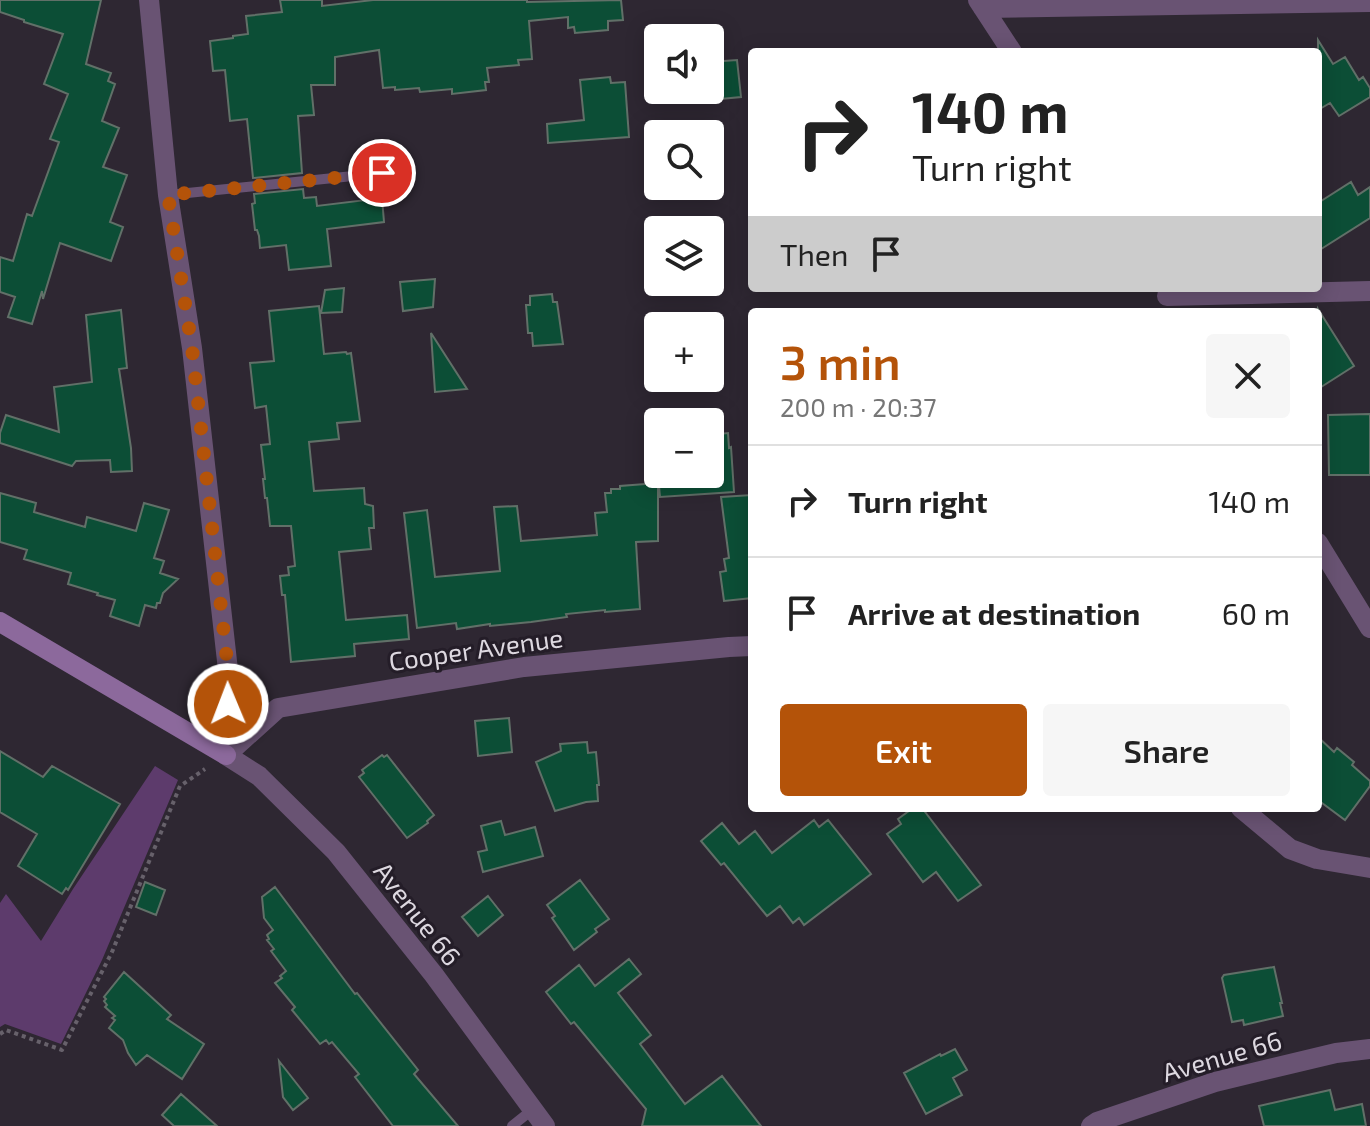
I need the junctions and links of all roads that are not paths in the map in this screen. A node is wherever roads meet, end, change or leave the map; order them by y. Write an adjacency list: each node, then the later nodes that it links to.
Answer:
1 (149, 0): 6 (street)
2 (1370, 2): 3 (street)
3 (981, 4): 4 (street)
4 (1009, 48)
5 (382, 173): 6 (lane)
6 (168, 195): 13 (street)
7 (1370, 291): 8 (street)
8 (1168, 299)
9 (1322, 550): 11 (street)
10 (0, 622): 13 (street)
11 (1370, 628)
12 (748, 646): 13 (street, Cooper Avenue)
13 (226, 755): 17 (street, Avenue 66)
14 (1246, 812): 15 (street)
15 (1370, 868)
16 (1370, 1049): 19 (street, Avenue 66)
17 (538, 1118): 18 (lane)
18 (512, 1126)
19 (1091, 1126)

